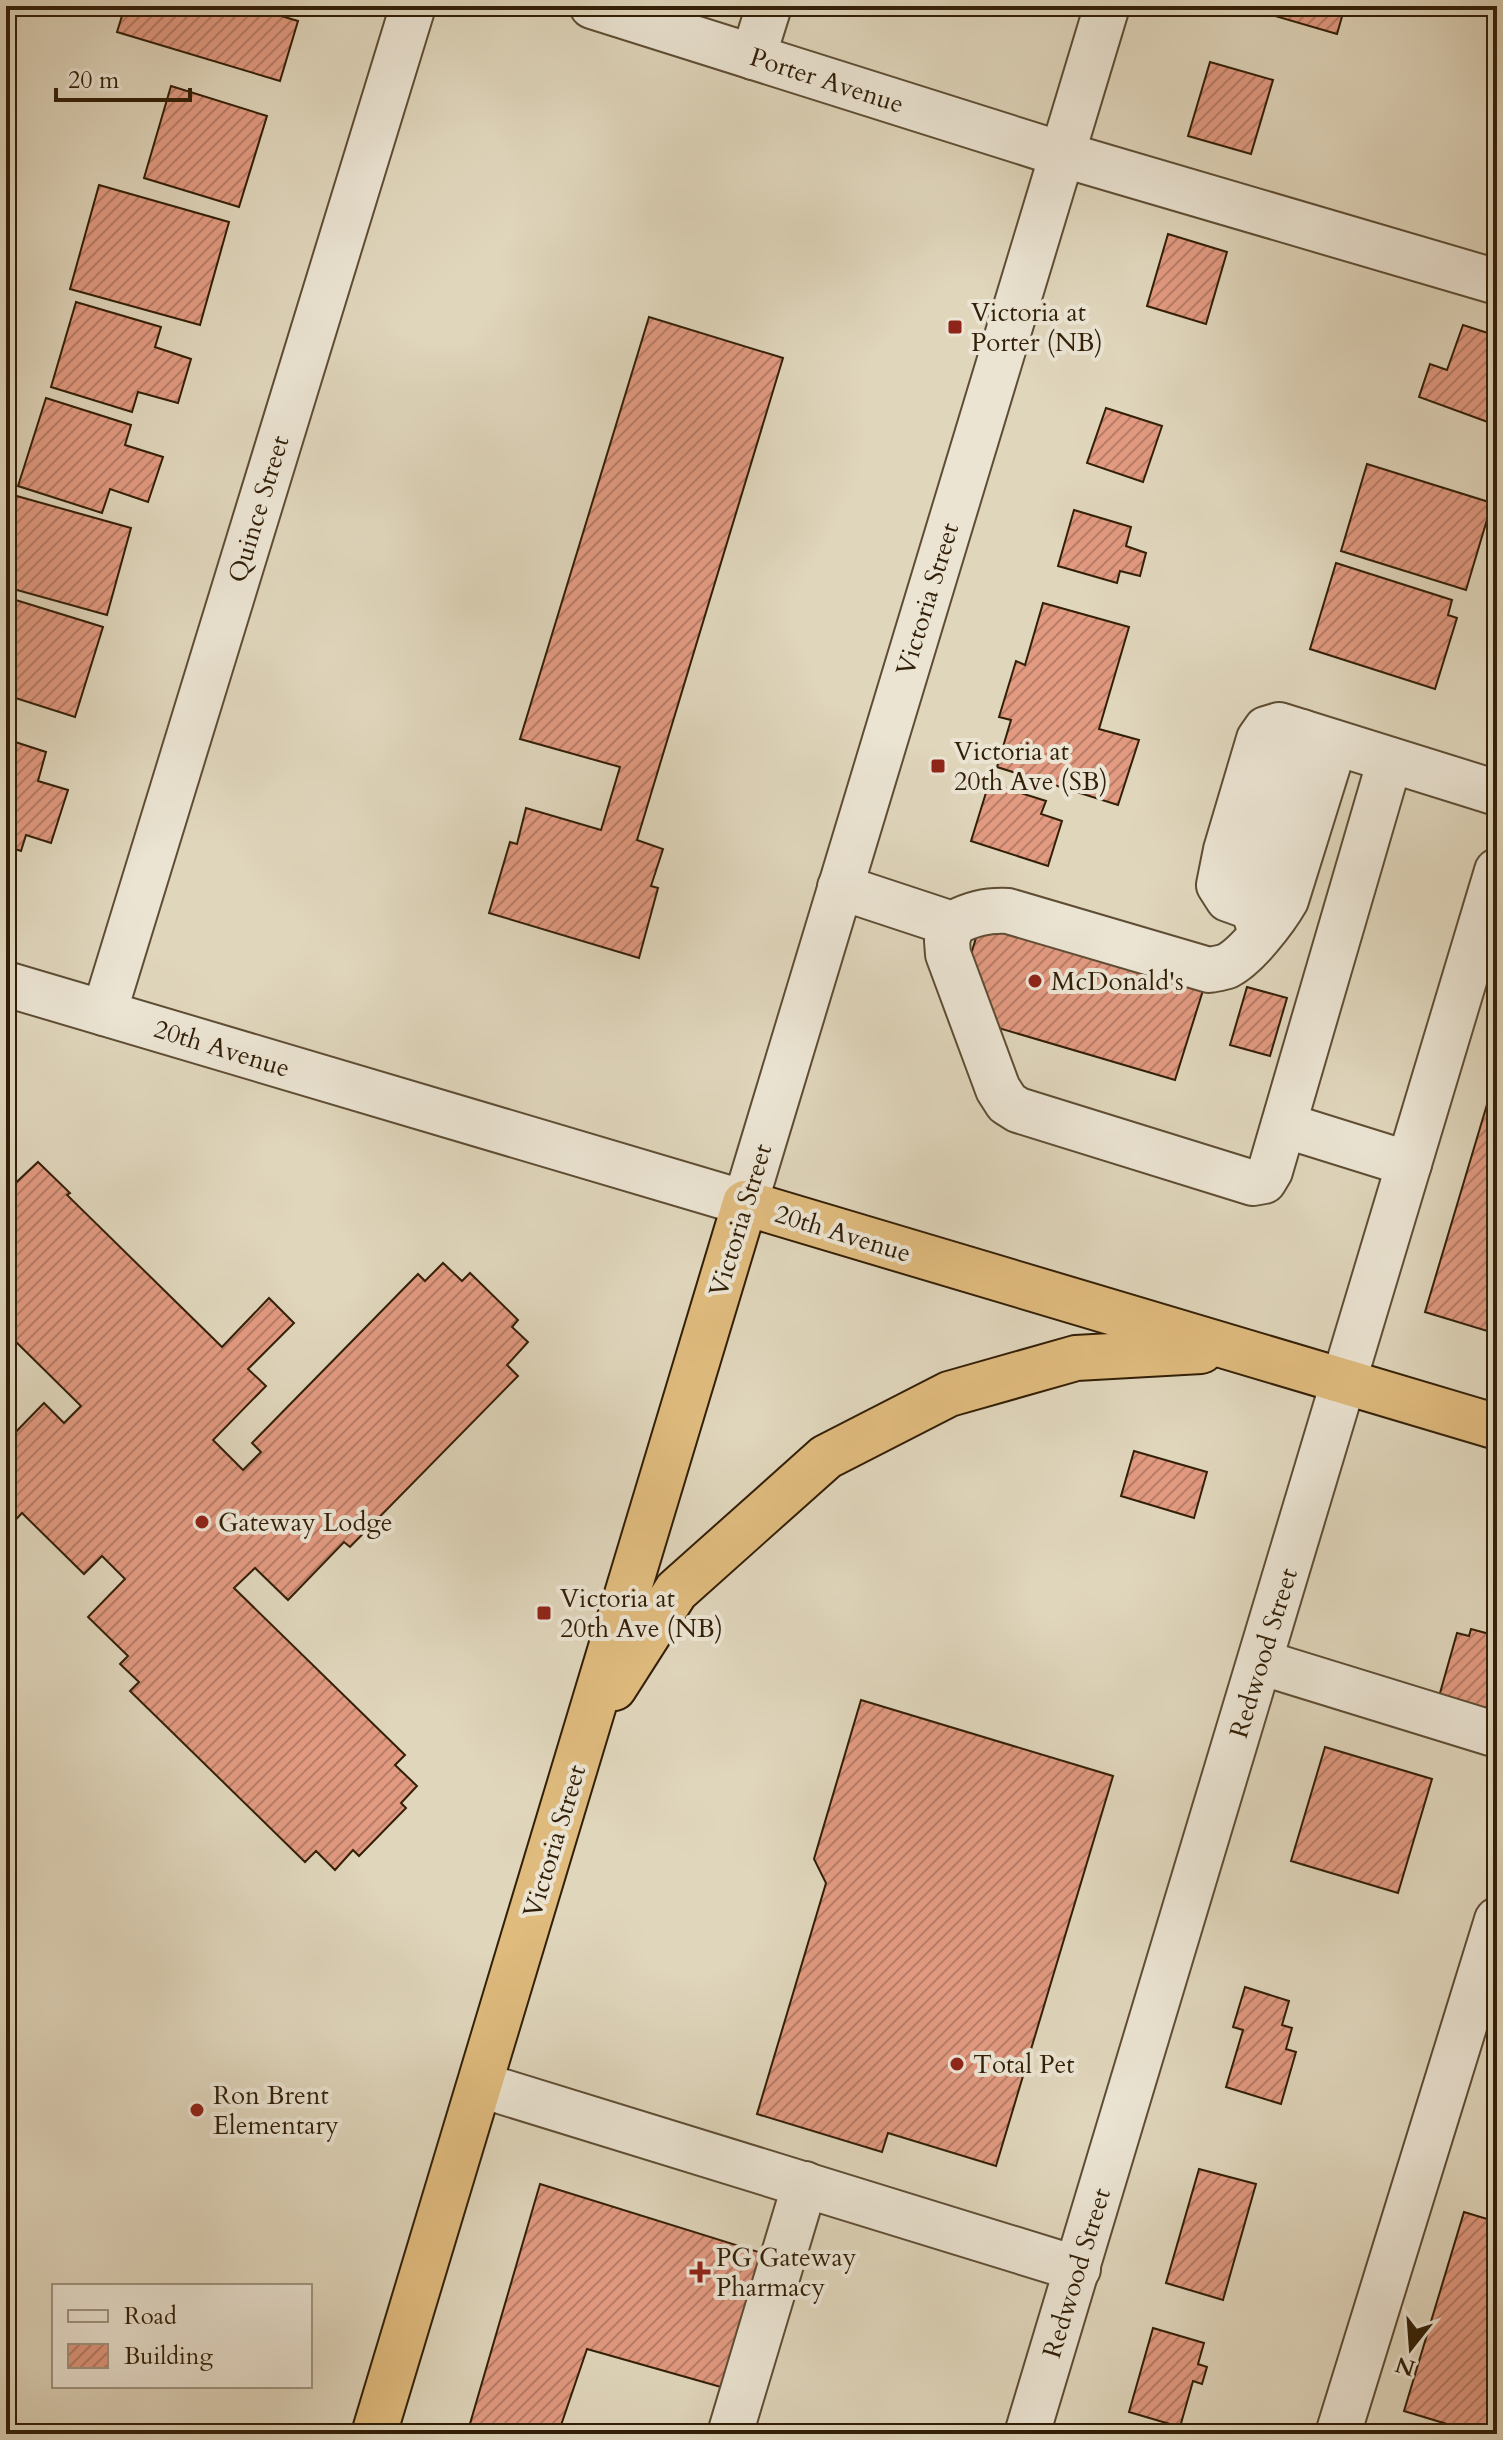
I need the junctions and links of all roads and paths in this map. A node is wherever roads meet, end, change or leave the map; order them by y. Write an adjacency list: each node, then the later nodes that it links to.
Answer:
1 (413, 6): 16 (street, Quince Street)
2 (592, 6): 5 (street, Porter Avenue)
3 (769, 6): 5 (street)
4 (1107, 6): 6 (street, Victoria Street)
5 (753, 57): 6 (street, Porter Avenue)
6 (1061, 154): 7 (street, Porter Avenue); 12 (street, Victoria Street)
7 (1497, 282)
8 (1318, 738): 9 (street); 13 (street); 13 (street)
9 (1390, 760): 10 (street); 17 (street)
10 (1497, 793)
11 (1497, 871): 18 (street, Redwood Street)
12 (840, 887): 14 (street); 19 (street, Victoria Street)
13 (1257, 920): 14 (street)
14 (952, 924): 17 (street)
15 (6, 984): 16 (street, 20th Avenue)
16 (104, 1013): 19 (street, 20th Avenue)
17 (1284, 1125): 18 (street)
18 (1409, 1164): 21 (street, Redwood Street)
19 (745, 1203): 20 (highway, 20th Avenue); 24 (highway, Victoria Street)
20 (1232, 1349): 21 (highway, 20th Avenue); 24 (highway)
21 (1344, 1381): 22 (highway, 20th Avenue); 23 (street, Redwood Street)
22 (1497, 1427)
23 (1260, 1662): 25 (street); 29 (street, Redwood Street)
24 (587, 1730): 27 (highway, Victoria Street)
25 (1497, 1735)
26 (1497, 1920): 33 (street)
27 (481, 2085): 28 (street); 30 (highway, Victoria Street)
28 (805, 2184): 29 (street); 31 (street)
29 (1078, 2269): 32 (street, Redwood Street)
30 (374, 2434)
31 (730, 2434)
32 (1027, 2434)
33 (1338, 2434)

